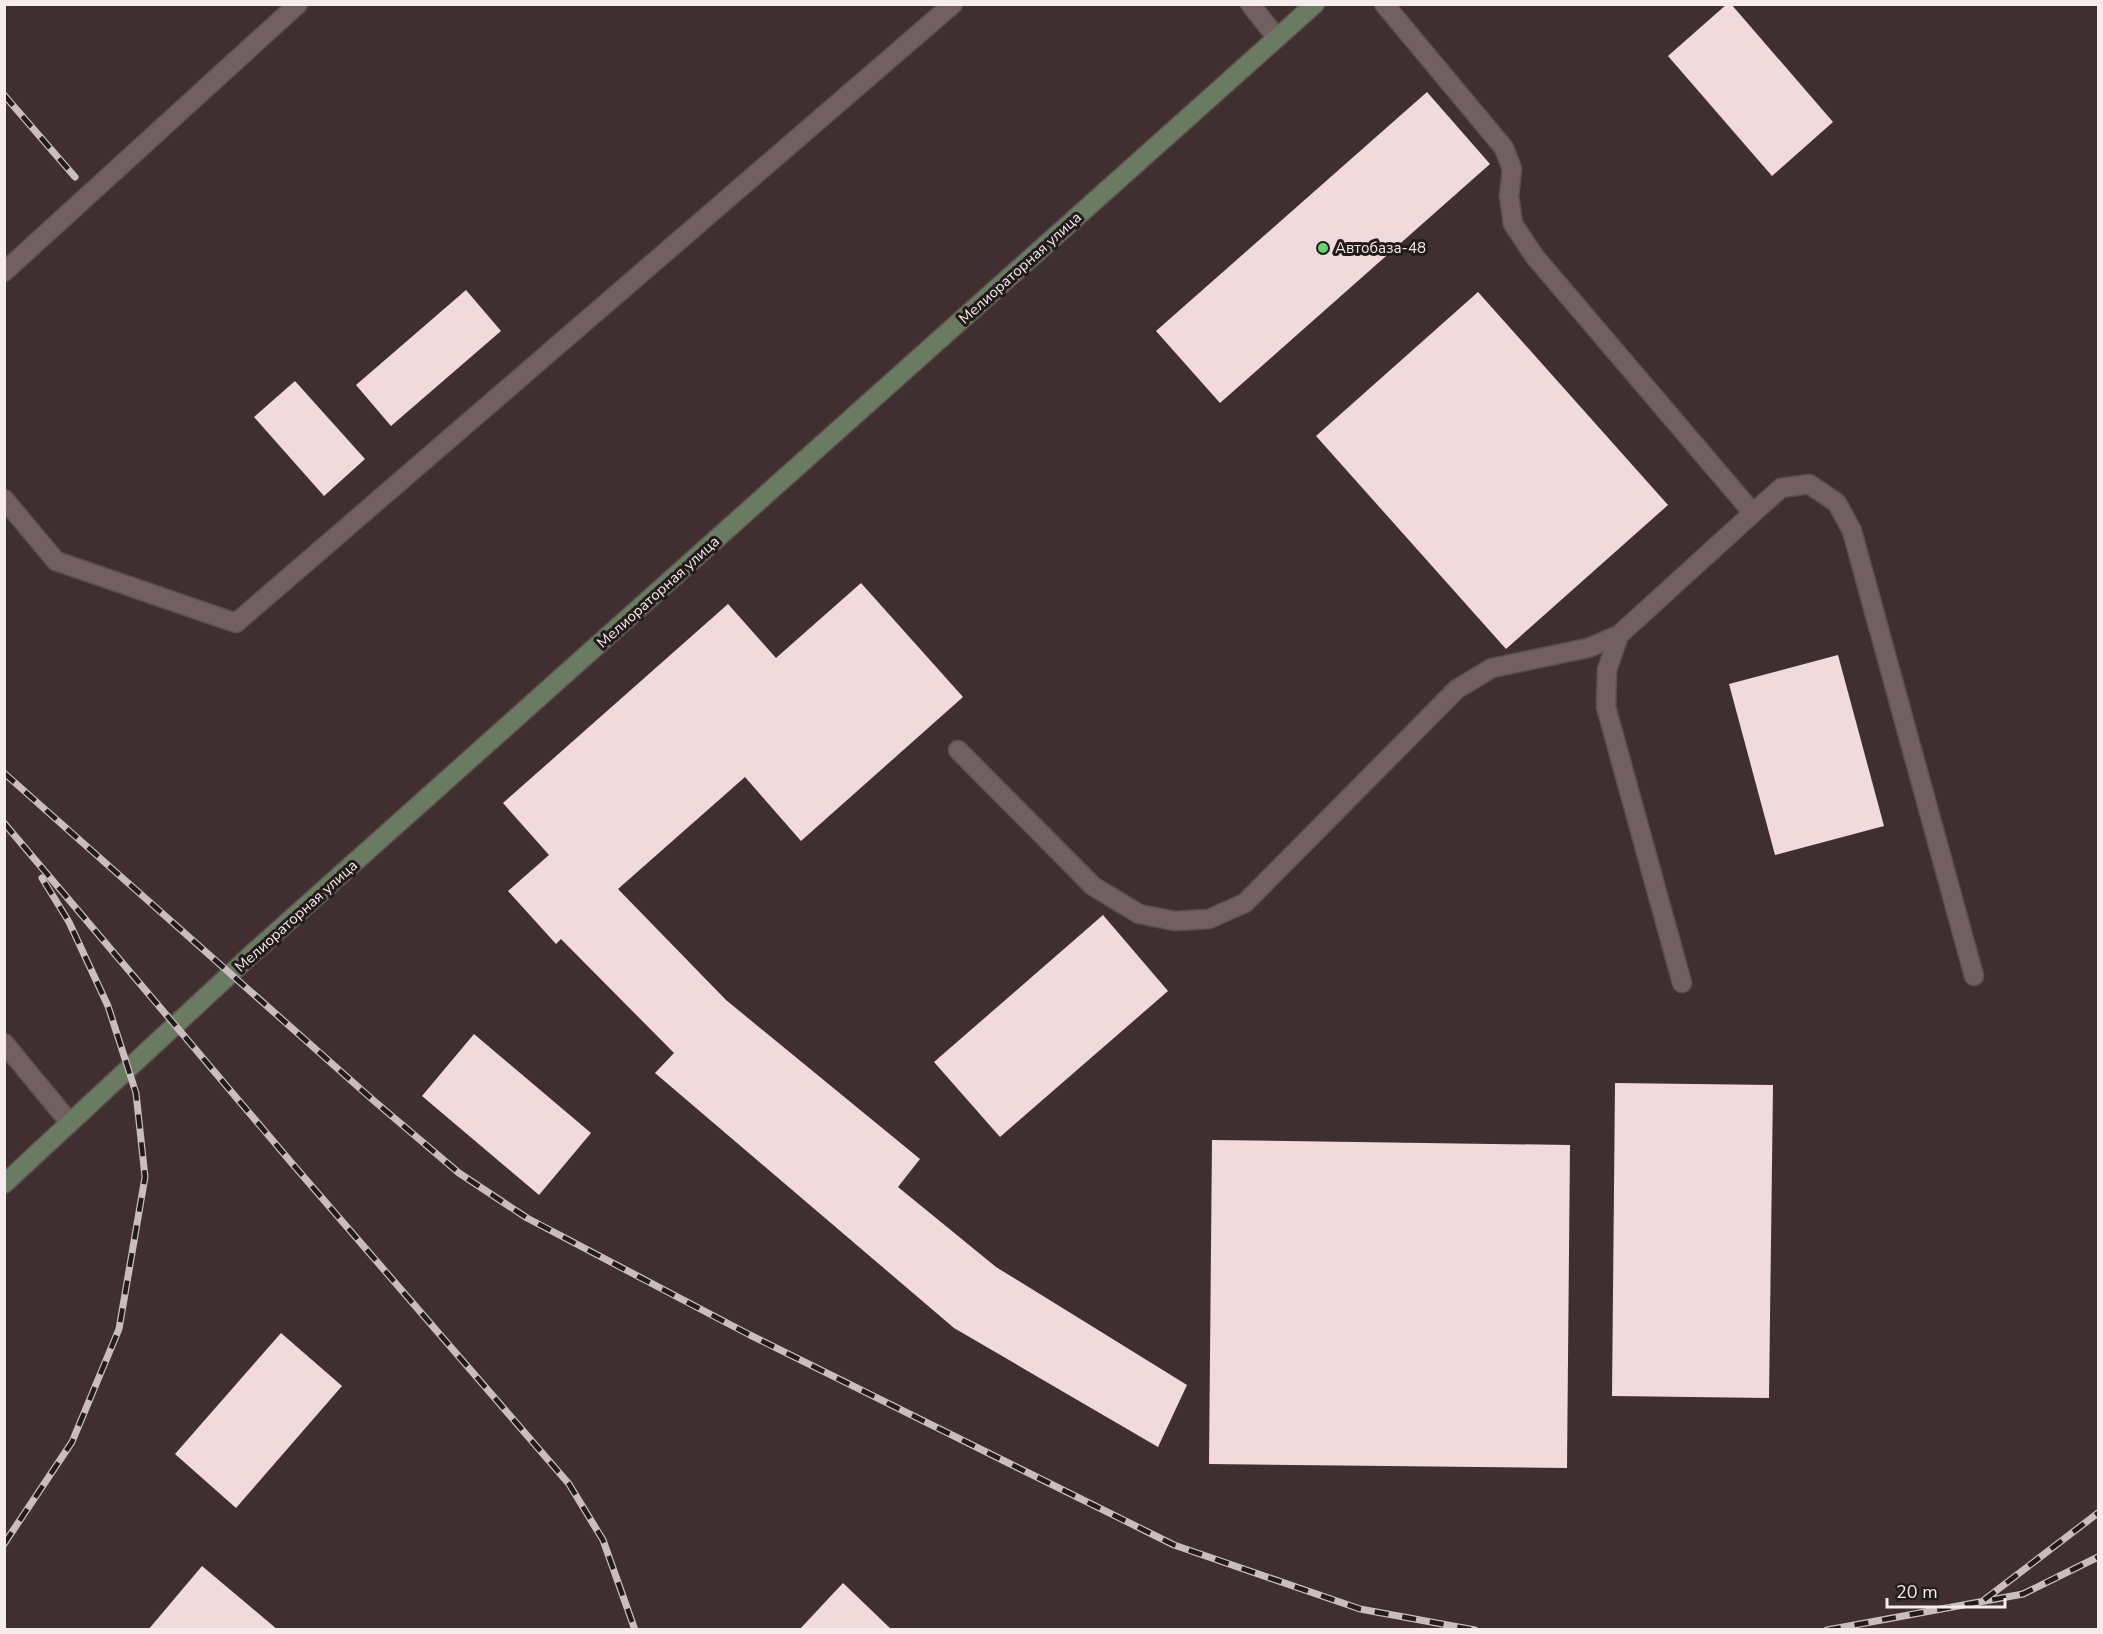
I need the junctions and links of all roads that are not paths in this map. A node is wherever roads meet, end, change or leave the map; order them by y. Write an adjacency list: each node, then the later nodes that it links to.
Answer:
1 (298, 4): 7 (street)
2 (953, 4): 8 (street)
3 (1250, 4): 6 (street)
4 (1315, 4): 6 (street, Мелиораторная улица)
5 (1384, 4): 9 (street)
6 (1277, 38): 15 (street, Мелиораторная улица)
7 (4, 272)
8 (4, 499)
9 (1753, 513): 10 (street); 12 (street)
10 (1619, 635): 11 (street); 13 (street)
11 (958, 750)
12 (1974, 975)
13 (1682, 983)
14 (4, 1043): 15 (street)
15 (70, 1123): 16 (street, Мелиораторная улица)
16 (4, 1184)

